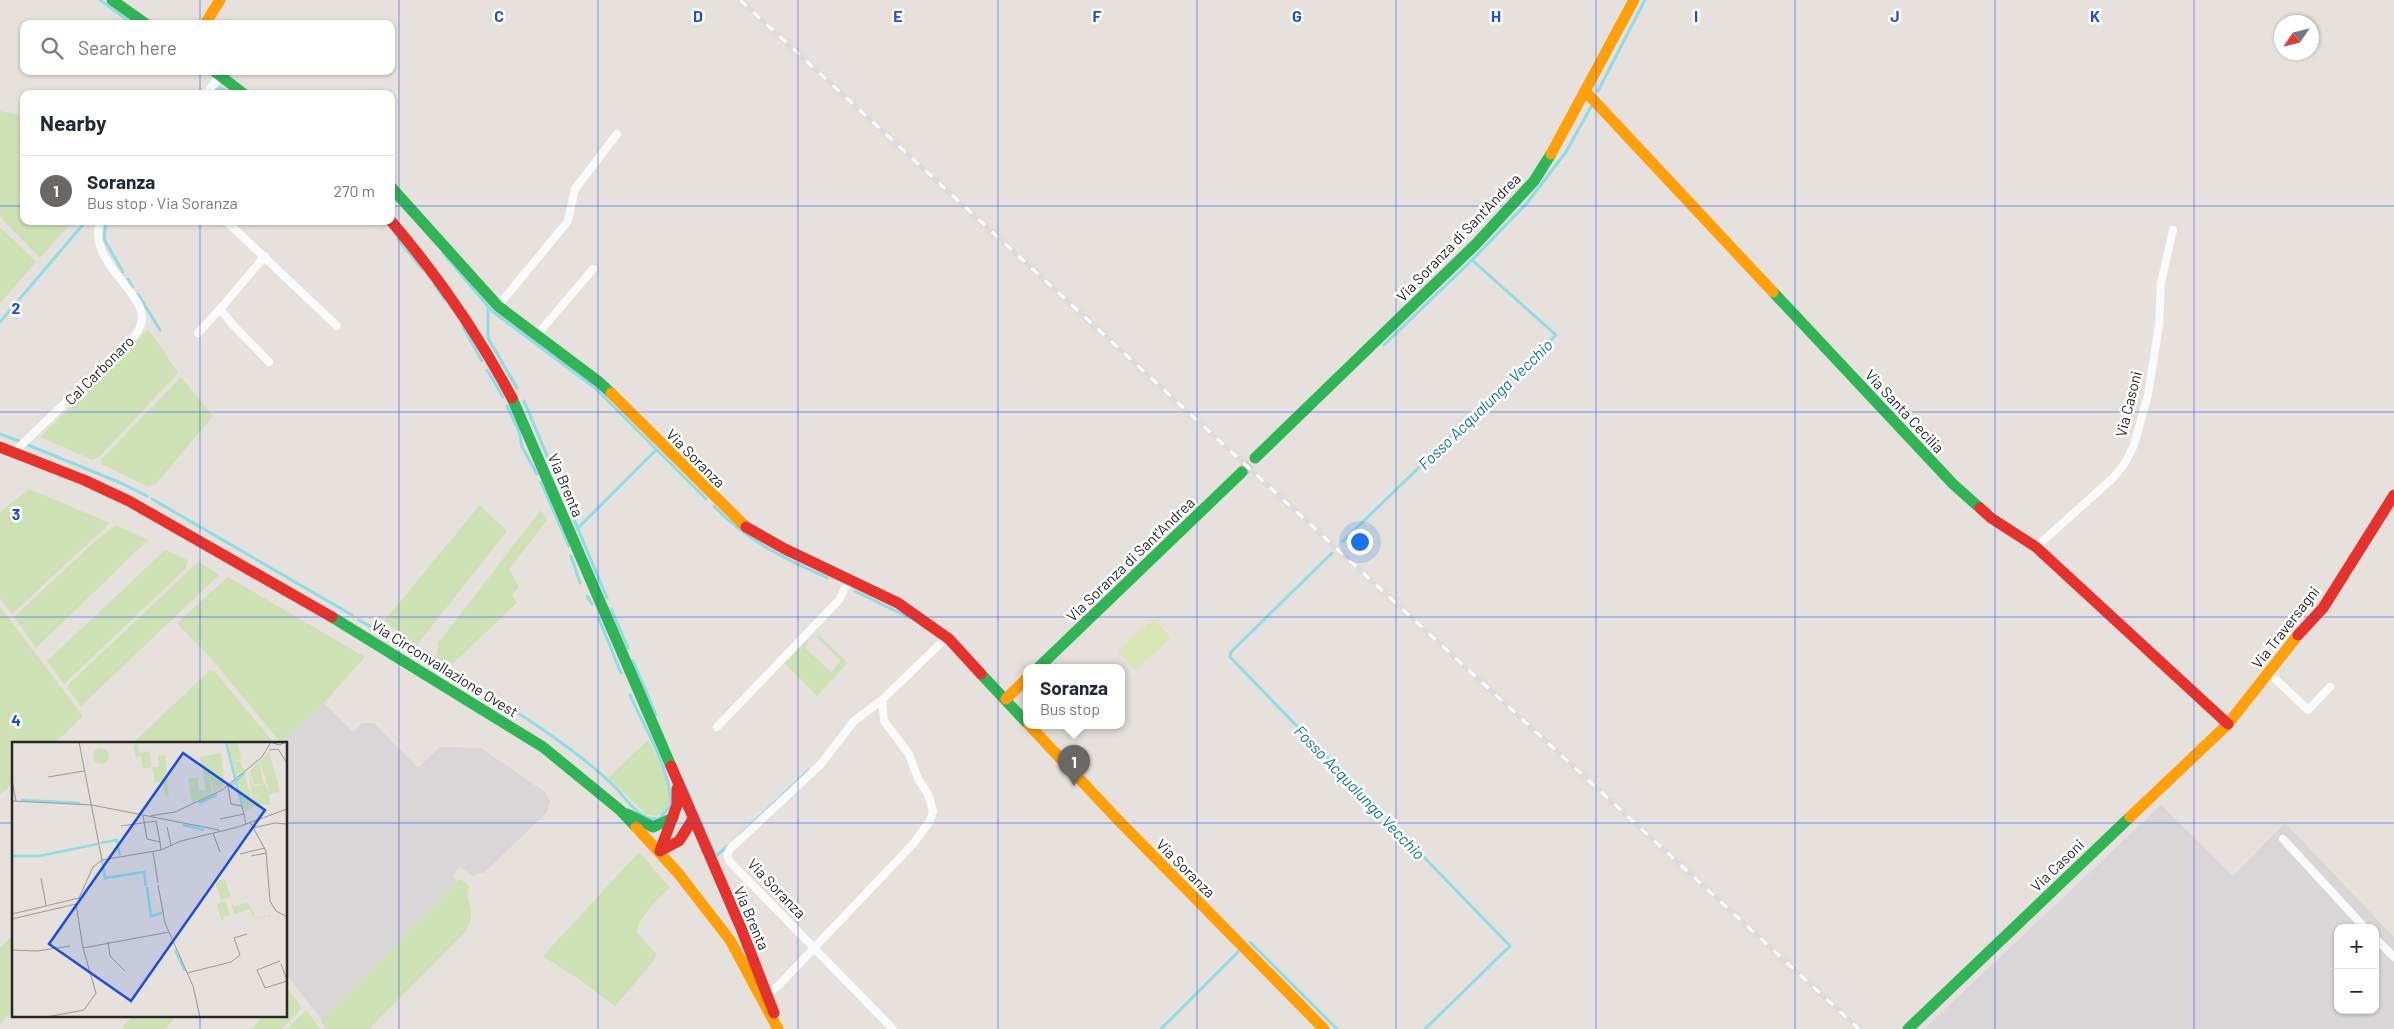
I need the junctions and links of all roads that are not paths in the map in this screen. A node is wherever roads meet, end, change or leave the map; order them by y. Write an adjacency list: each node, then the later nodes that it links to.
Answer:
1 (112, 0): 4 (main road)
2 (1634, 0): 10 (main road, Via Soranza di Sant'Andrea)
3 (218, 1): 5 (main road)
4 (140, 20)
5 (207, 20)
6 (216, 75): 8 (street)
7 (218, 75): 9 (main road)
8 (208, 90)
9 (239, 90)
10 (1585, 91): 27 (main road, Via Soranza di Sant'Andrea); 30 (main road, Via Santa Cecilia)
11 (617, 134): 19 (street)
12 (395, 190): 19 (main road, Via Soranza)
13 (99, 225): 26 (street, Cal Carbonaro)
14 (230, 225): 17 (street)
15 (394, 225): 43 (main road, Via Brenta)
16 (2173, 230): 30 (street, Via Casoni)
17 (265, 256): 20 (street); 21 (street)
18 (593, 269): 23 (street)
19 (498, 306): 23 (main road, Via Soranza)
20 (220, 309): 22 (street); 24 (street)
21 (337, 326)
22 (198, 333)
23 (536, 336): 31 (main road, Via Soranza)
24 (269, 362)
25 (0, 448): 26 (main road, Via Circonvallazione Ovest)
26 (14, 452): 44 (main road, Via Circonvallazione Ovest)
27 (1255, 458)
28 (1242, 472): 33 (main road, Via Soranza di Sant'Andrea)
29 (2394, 495): 34 (main road, Via Traversagni)
30 (2036, 546): 40 (main road, Via Santa Cecilia)
31 (849, 580): 32 (main road, Via Soranza); 41 (street)
32 (946, 637): 37 (street, Via Soranza); 38 (main road, Via Soranza)
33 (1042, 664)
34 (2268, 672): 36 (street); 40 (main road, Via Traversagni)
35 (1023, 682): 38 (main road)
36 (2330, 687)
37 (882, 700): 51 (street); 51 (street, Via Soranza)
38 (1006, 700): 39 (main road, Via Soranza)
39 (1023, 719)
40 (2228, 724): 57 (main road, Via Casoni)
41 (717, 726)
42 (1033, 729): 56 (main road, Via Soranza)
43 (676, 782): 45 (main road, Via Brenta); 46 (main road, Via Brenta)
44 (620, 810): 45 (main road); 48 (main road, Via Circonvallazione Ovest)
45 (673, 818): 48 (main road, Via Brenta)
46 (693, 819): 48 (main road); 53 (main road, Via Brenta)
47 (2283, 839): 49 (street)
48 (660, 851): 54 (main road, Via Circonvallazione Ovest)
49 (2361, 924)
50 (2379, 942): 52 (street)
51 (814, 947): 53 (street); 55 (street, Via Soranza)
52 (2394, 957)
53 (767, 994): 54 (main road, Via Brenta)
54 (779, 1029)
55 (893, 1029)
56 (1324, 1029)
57 (1908, 1029)

